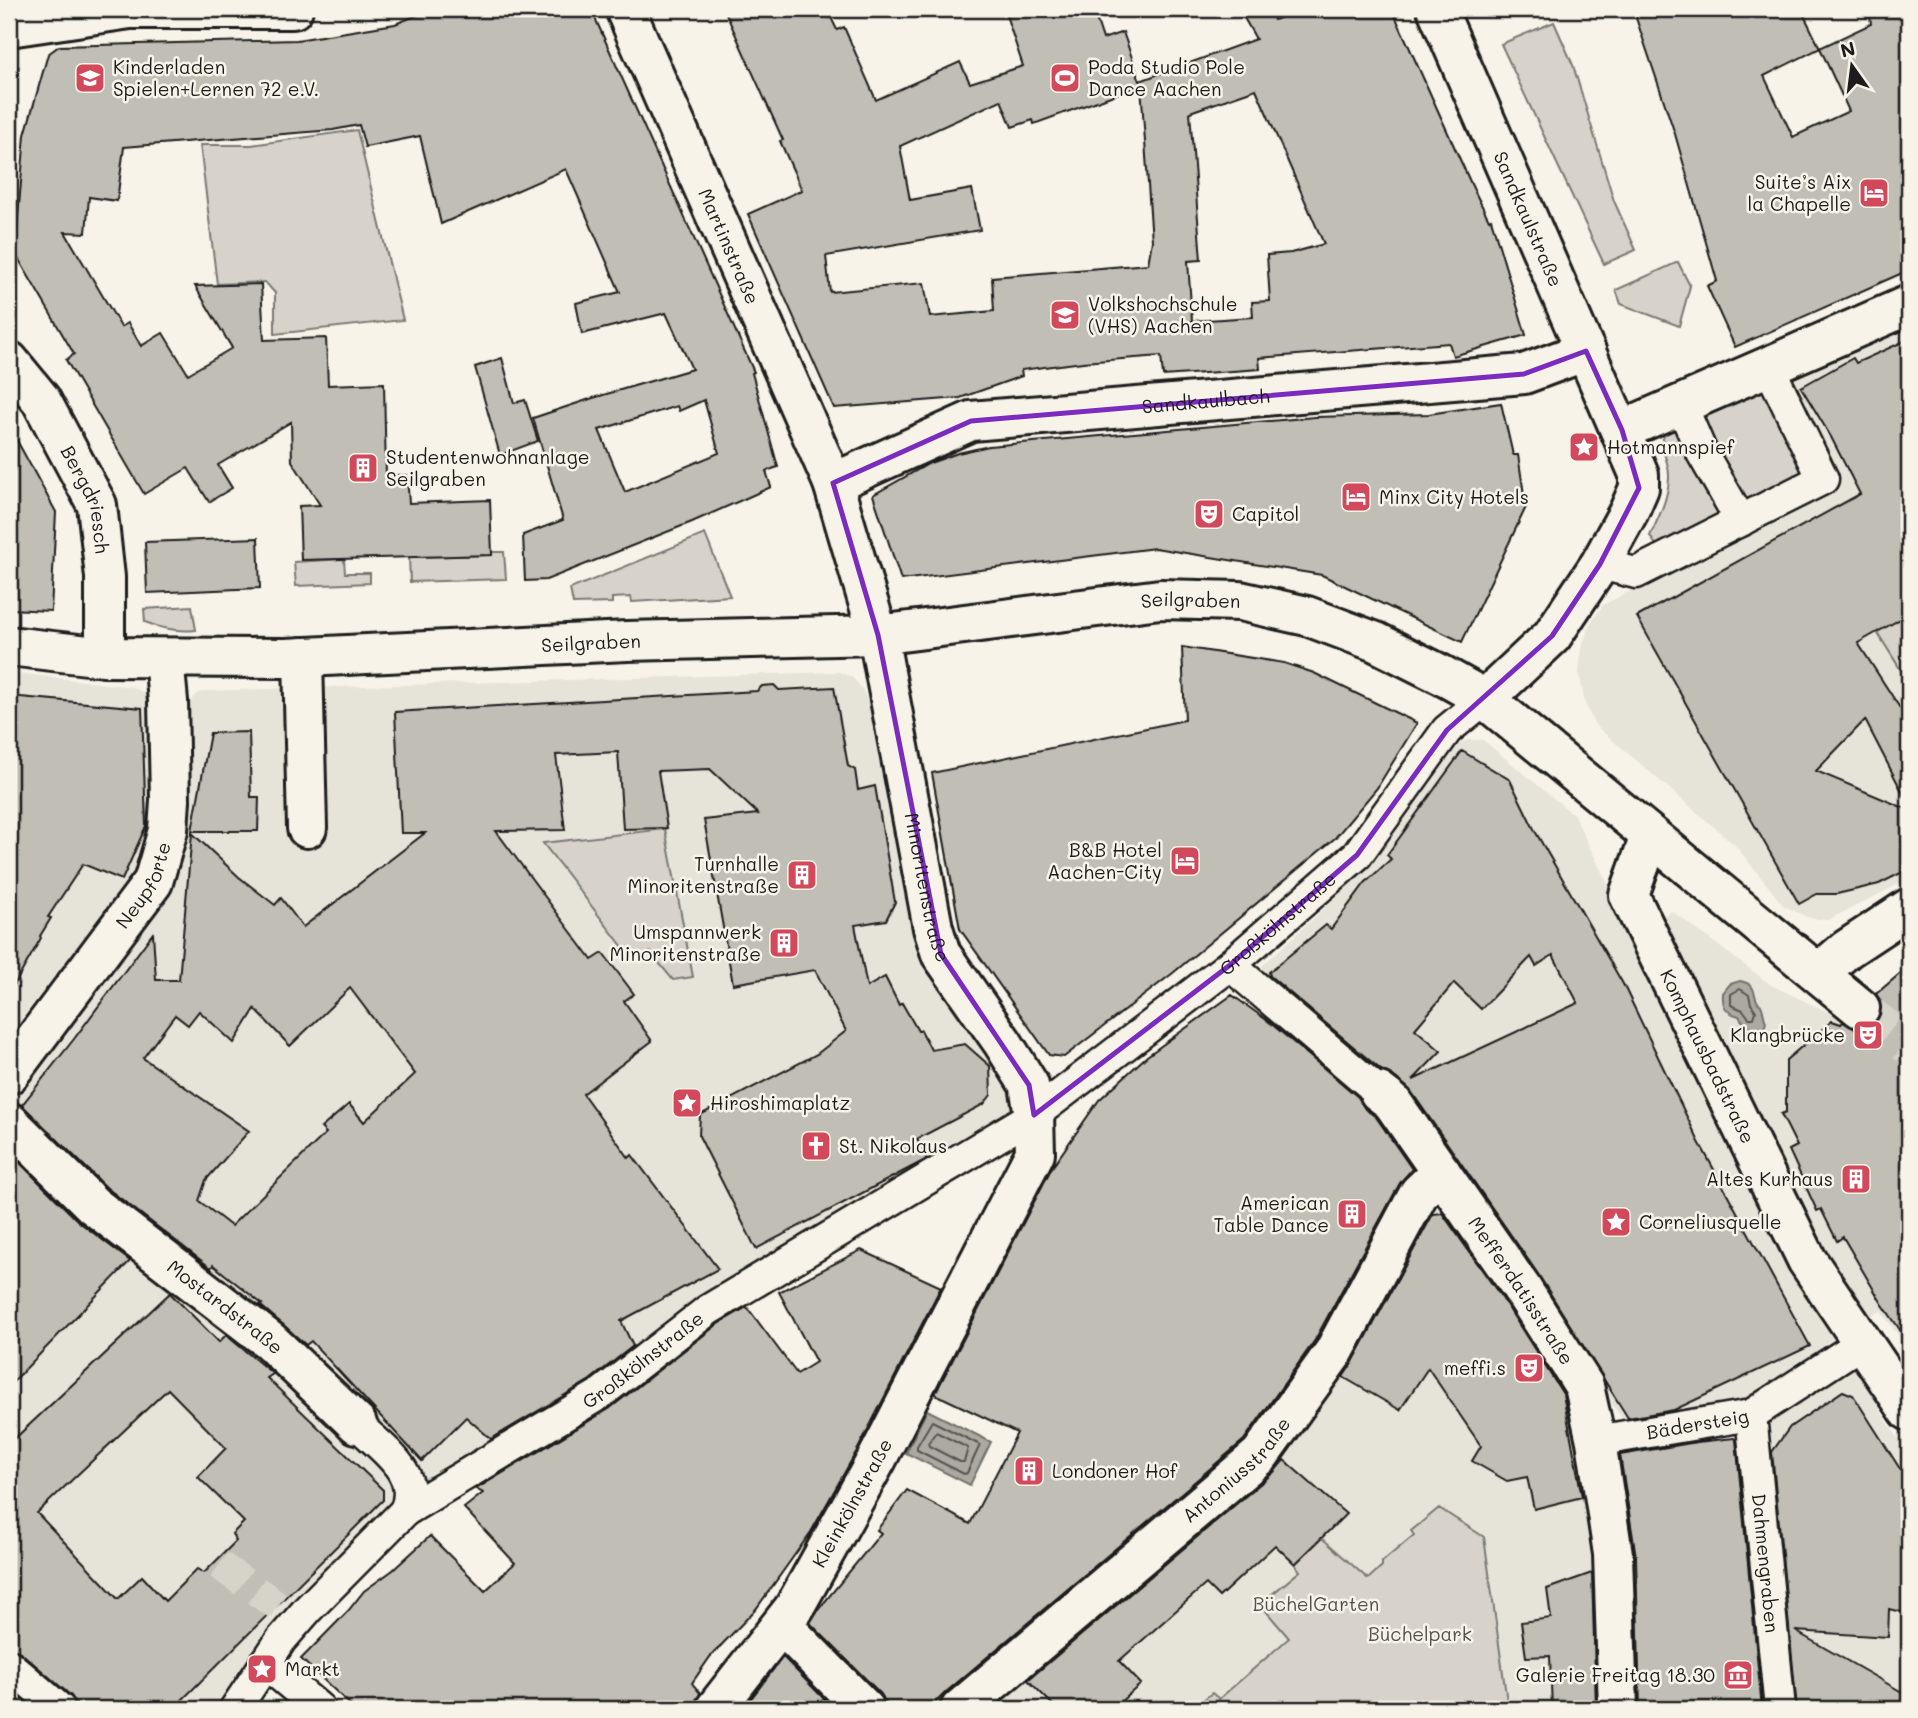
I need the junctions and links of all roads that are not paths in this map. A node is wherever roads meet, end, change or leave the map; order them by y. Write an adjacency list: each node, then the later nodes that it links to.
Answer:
1 (130, 9): 2 (street); 5 (street)
2 (293, 9)
3 (625, 9): 12 (street, Martinstraße)
4 (1437, 9): 7 (street, Sandkaulstraße)
5 (9, 27)
6 (1909, 305): 9 (street)
7 (1586, 351): 11 (street, Sandkaulstraße); 12 (street, Sandkaulbach)
8 (9, 361): 17 (street, Bergdriesch)
9 (1769, 367): 10 (street); 13 (street)
10 (1681, 404): 11 (street); 13 (street)
11 (1622, 430): 14 (street, Sandkaulstraße)
12 (833, 483): 15 (street)
13 (1741, 521): 14 (street)
14 (1600, 564): 20 (street, Sandkaulstraße)
15 (878, 635): 18 (street, Seilgraben); 20 (street, Seilgraben); 29 (street, Minoritenstraße)
16 (9, 646): 17 (street, Seilgraben)
17 (105, 657): 19 (street, Seilgraben)
18 (303, 657): 19 (street, Seilgraben); 21 (street)
19 (163, 659): 27 (street, Neupforte)
20 (1485, 699): 22 (street); 24 (street, Großkölnstraße)
21 (307, 828)
22 (1650, 836): 25 (street); 32 (street, Komphausbadstraße)
23 (1909, 908): 25 (street)
24 (1230, 965): 28 (street, Mefferdatisstraße); 29 (street, Großkölnstraße)
25 (1819, 974): 26 (street)
26 (1860, 1008)
27 (9, 1074)
28 (1379, 1092): 31 (street, Mefferdatisstraße)
29 (1034, 1115): 37 (street, Großkölnstraße); 38 (street, Kleinkölnstraße)
30 (9, 1122): 35 (street, Mostardstraße)
31 (1441, 1172): 36 (street, Mefferdatisstraße); 46 (street, Antoniusstraße)
32 (1863, 1342): 33 (street, Komphausbadstraße); 34 (street, Bädersteig)
33 (1909, 1411)
34 (1751, 1415): 36 (street, Bädersteig); 48 (street, Dahmengraben)
35 (357, 1424): 37 (street, Mostardstraße)
36 (1596, 1441): 47 (street, Mefferdatisstraße)
37 (405, 1511): 39 (street, Großkölnstraße)
38 (782, 1625): 44 (street, Kleinkölnstraße); 45 (street)
39 (281, 1633): 42 (street); 43 (street)
40 (9, 1665): 41 (street)
41 (60, 1709)
42 (234, 1709)
43 (320, 1709)
44 (715, 1709)
45 (865, 1709)
46 (960, 1709)
47 (1618, 1709)
48 (1780, 1709)

